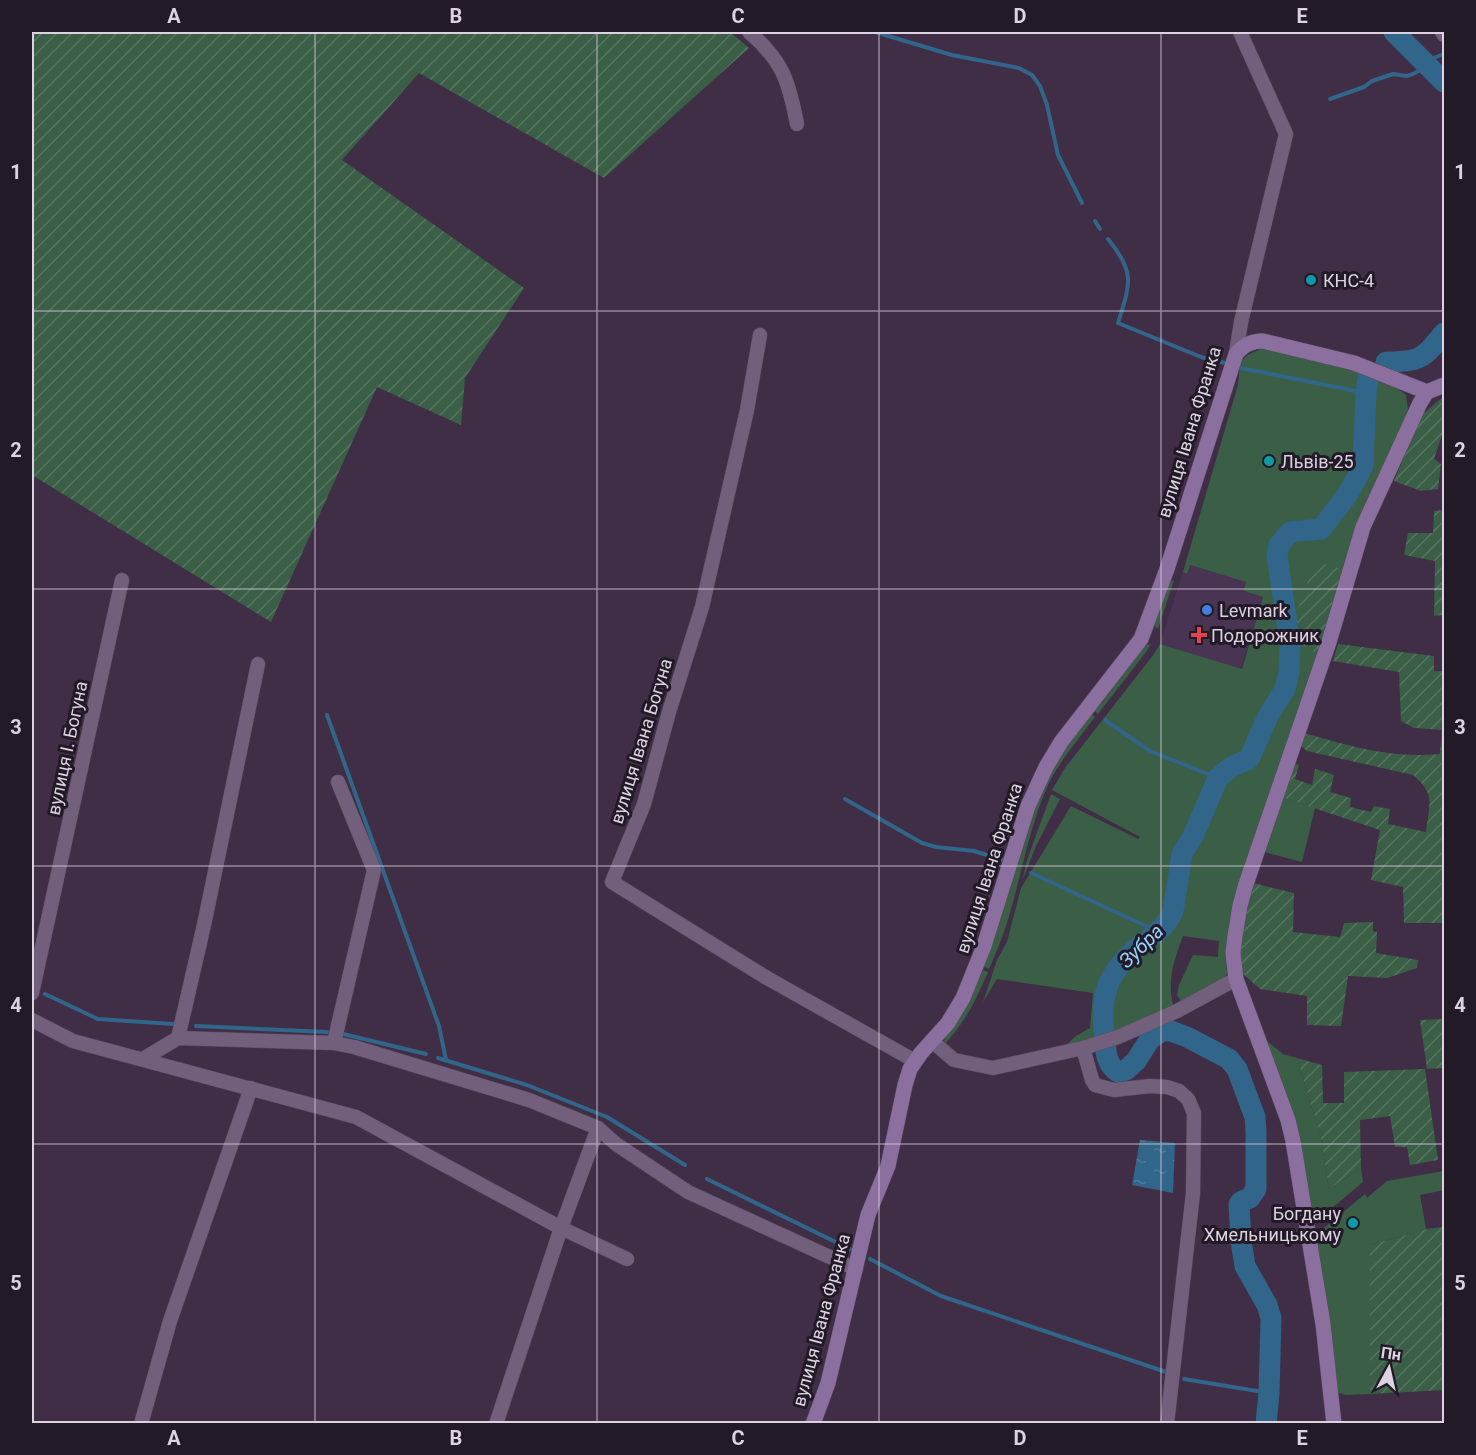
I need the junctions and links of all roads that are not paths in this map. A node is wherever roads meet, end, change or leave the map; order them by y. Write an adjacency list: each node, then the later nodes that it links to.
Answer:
1 (749, 32): 3 (street)
2 (1240, 32): 5 (street, вулиця Івана Франка)
3 (797, 124)
4 (760, 335): 19 (street, вулиця Івана Богуна)
5 (1236, 354): 7 (main road); 15 (main road, вулиця Івана Франка)
6 (1444, 385): 7 (main road)
7 (1427, 392): 11 (main road)
8 (122, 580): 12 (street, вулиця І. Богуна)
9 (258, 664): 14 (street)
10 (338, 782): 16 (street)
11 (1236, 979): 17 (street); 29 (main road)
12 (32, 993)
13 (32, 1020): 18 (street)
14 (178, 1038): 16 (street); 18 (street)
15 (932, 1041): 17 (street); 19 (main road, вулиця Івана Франка)
16 (334, 1042): 21 (street)
17 (1089, 1046): 28 (street)
18 (143, 1059): 20 (street)
19 (915, 1061): 24 (main road, вулиця Івана Франка)
20 (251, 1088): 22 (street); 25 (street)
21 (598, 1128): 22 (street); 24 (street)
22 (561, 1228): 23 (street); 26 (street)
23 (627, 1259)
24 (856, 1269): 27 (main road, вулиця Івана Франка)
25 (141, 1424)
26 (496, 1424)
27 (813, 1424)
28 (1167, 1424)
29 (1334, 1424)

